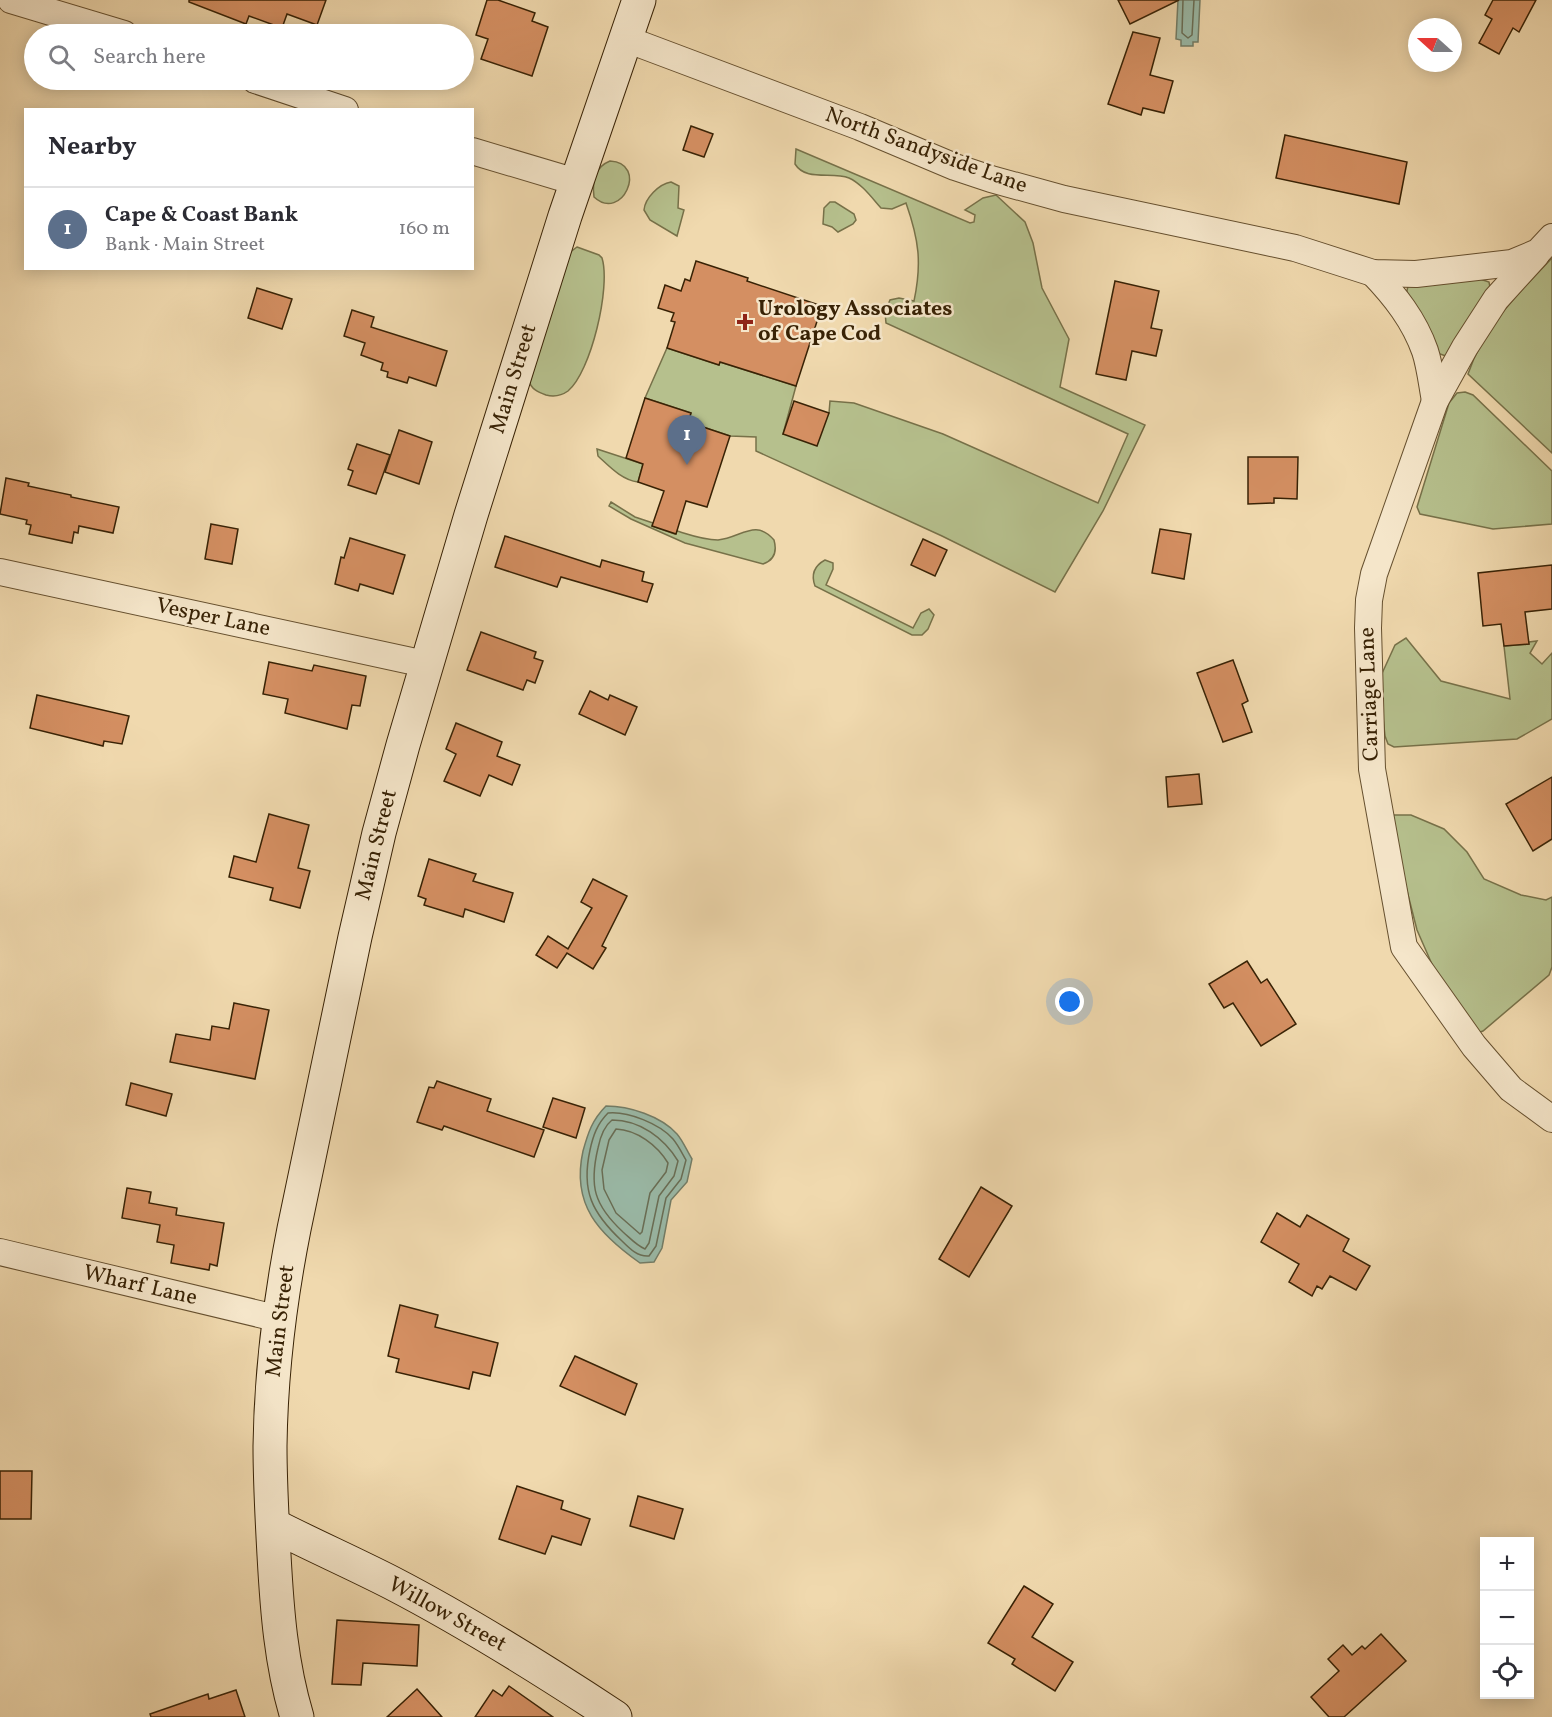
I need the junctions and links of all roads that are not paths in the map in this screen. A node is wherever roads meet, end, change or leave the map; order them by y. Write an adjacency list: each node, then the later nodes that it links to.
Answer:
1 (11, 0): 3 (street)
2 (639, 0): 4 (main road, Main Street)
3 (91, 24)
4 (626, 39): 8 (main road, Main Street); 10 (street, North Sandyside Lane)
5 (285, 90): 6 (street)
6 (339, 108)
7 (474, 152): 8 (street)
8 (576, 182): 13 (main road, Main Street)
9 (1545, 245): 10 (street, North Sandyside Lane); 11 (street, Carriage Lane)
10 (1373, 273): 11 (street, North Sandyside Lane)
11 (1435, 401): 14 (street, Carriage Lane)
12 (0, 572): 13 (street, Vesper Lane)
13 (425, 664): 16 (main road, Main Street)
14 (1552, 1119)
15 (0, 1252): 16 (street, Wharf Lane)
16 (280, 1319): 17 (main road, Main Street)
17 (273, 1525): 18 (main road, Main Street); 19 (main road, Willow Street)
18 (297, 1717)
19 (615, 1717)

